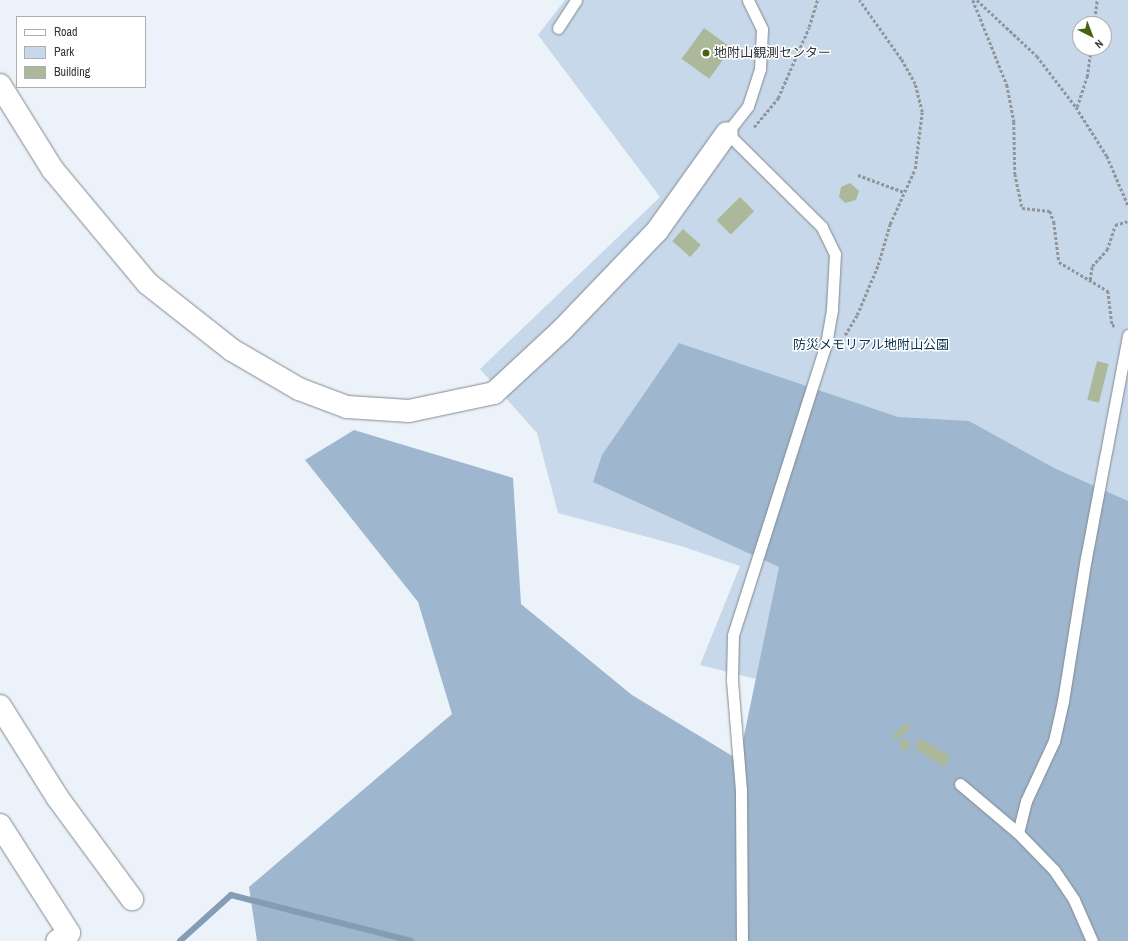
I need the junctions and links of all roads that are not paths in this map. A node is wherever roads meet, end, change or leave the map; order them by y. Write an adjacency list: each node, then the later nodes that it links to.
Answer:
1 (576, 0): 3 (lane)
2 (748, 0): 5 (lane)
3 (558, 28)
4 (0, 85): 5 (street)
5 (732, 137): 13 (lane)
6 (1125, 331): 10 (lane)
7 (0, 706): 11 (street)
8 (960, 784): 10 (lane)
9 (2, 833): 12 (street)
10 (1018, 833): 14 (lane)
11 (132, 899)
12 (57, 941)
13 (742, 941)
14 (1092, 941)

